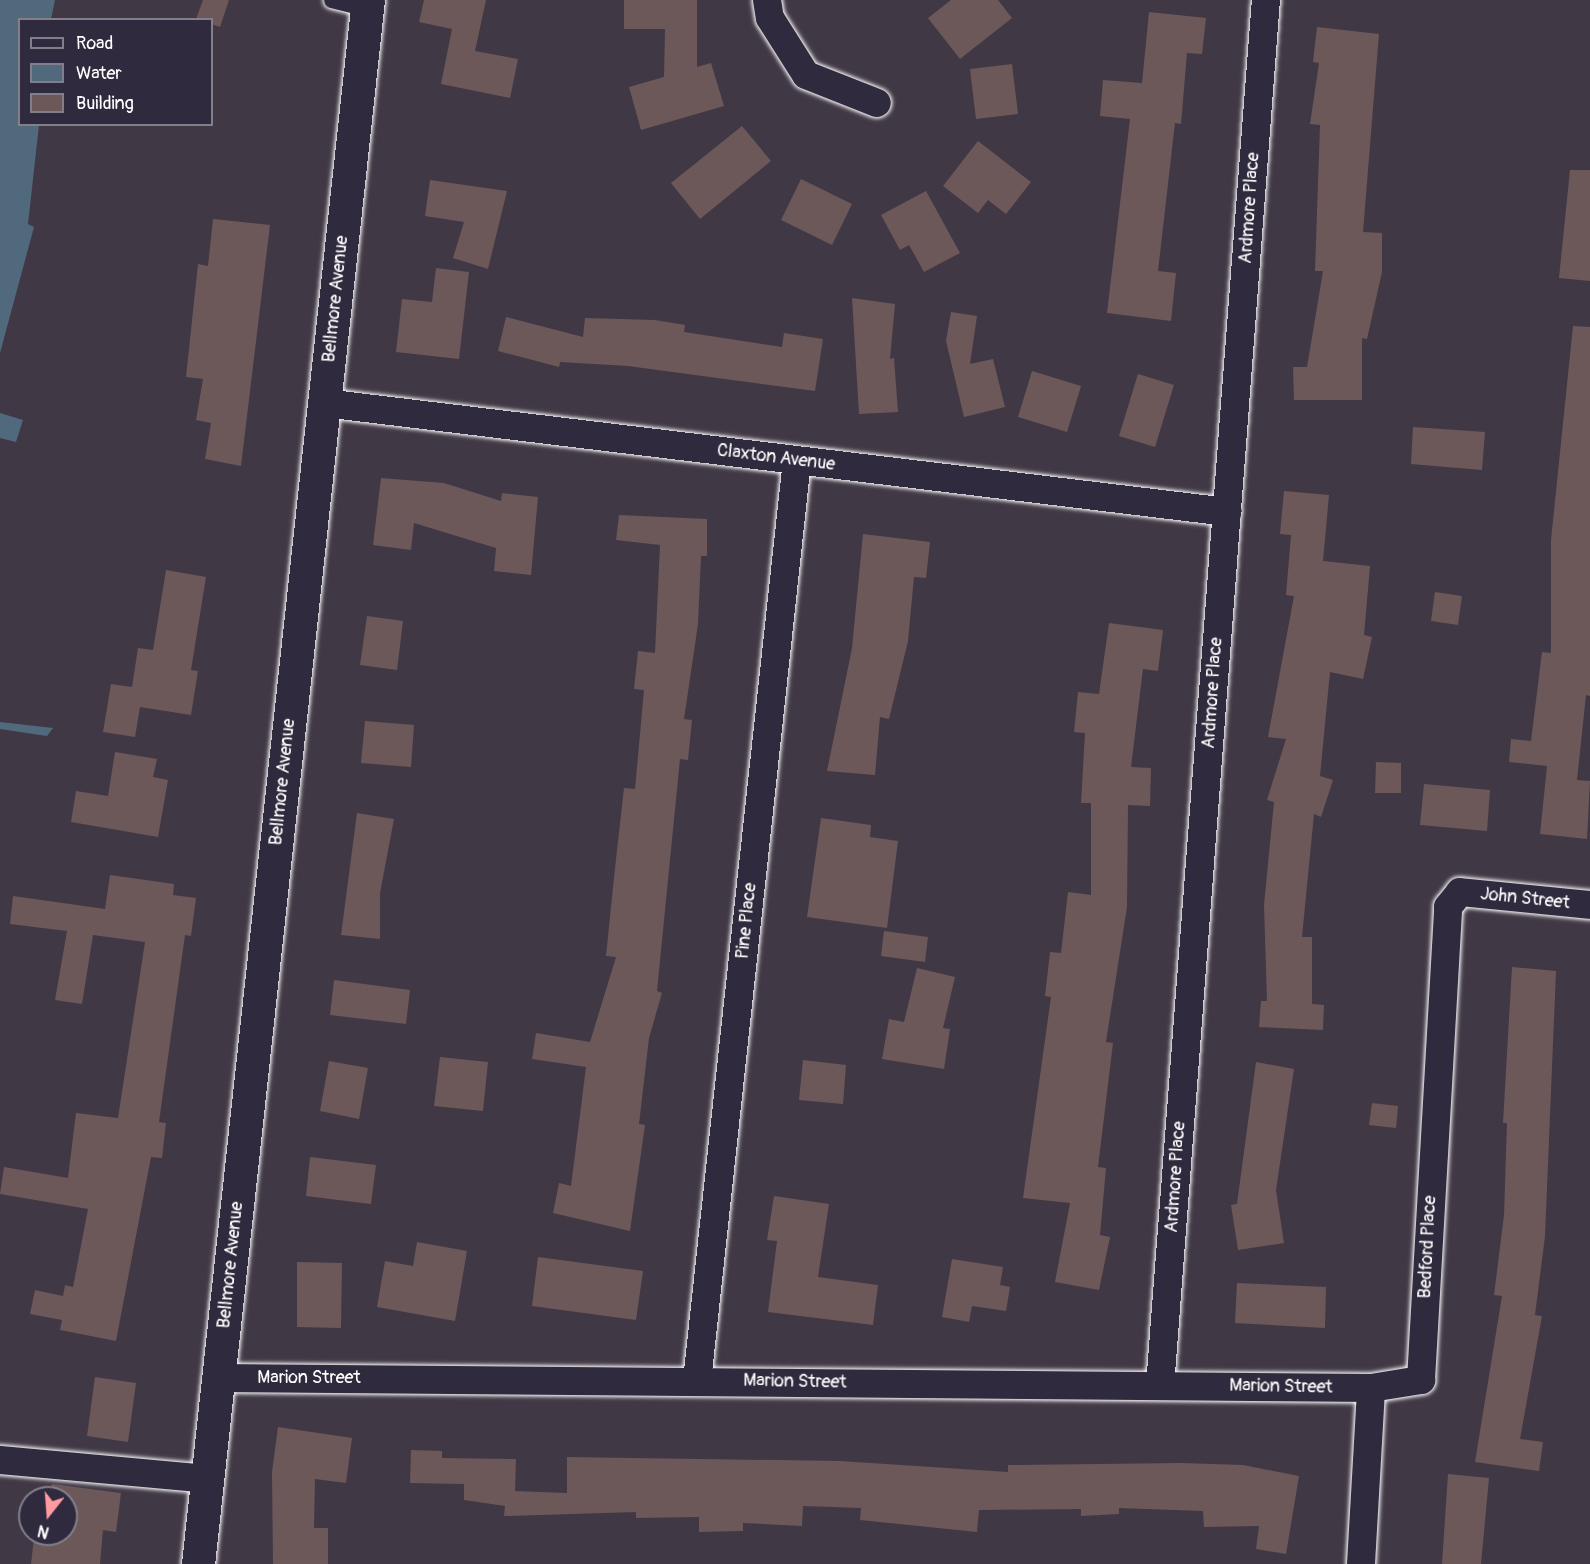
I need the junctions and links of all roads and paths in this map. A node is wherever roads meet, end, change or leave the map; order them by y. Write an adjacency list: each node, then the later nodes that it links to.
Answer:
1 (331, 0): 4 (lane)
2 (768, 0): 5 (street)
3 (1266, 0): 8 (street, Ardmore Place)
4 (368, 4): 6 (street, Bellmore Avenue)
5 (877, 103)
6 (324, 403): 7 (street, Claxton Avenue); 11 (street, Bellmore Avenue)
7 (797, 460): 8 (street, Claxton Avenue); 12 (street, Pine Place)
8 (1227, 512): 13 (street, Ardmore Place)
9 (1460, 892): 10 (street, John Street); 14 (street, Bedford Place)
10 (1590, 905)
11 (218, 1378): 12 (street, Marion Street); 16 (street, Bellmore Avenue)
12 (696, 1381): 13 (street, Marion Street)
13 (1160, 1386): 14 (street, Marion Street)
14 (1371, 1388): 18 (street)
15 (0, 1460): 16 (street)
16 (207, 1479): 17 (street, Bellmore Avenue)
17 (198, 1564)
18 (1361, 1564)

